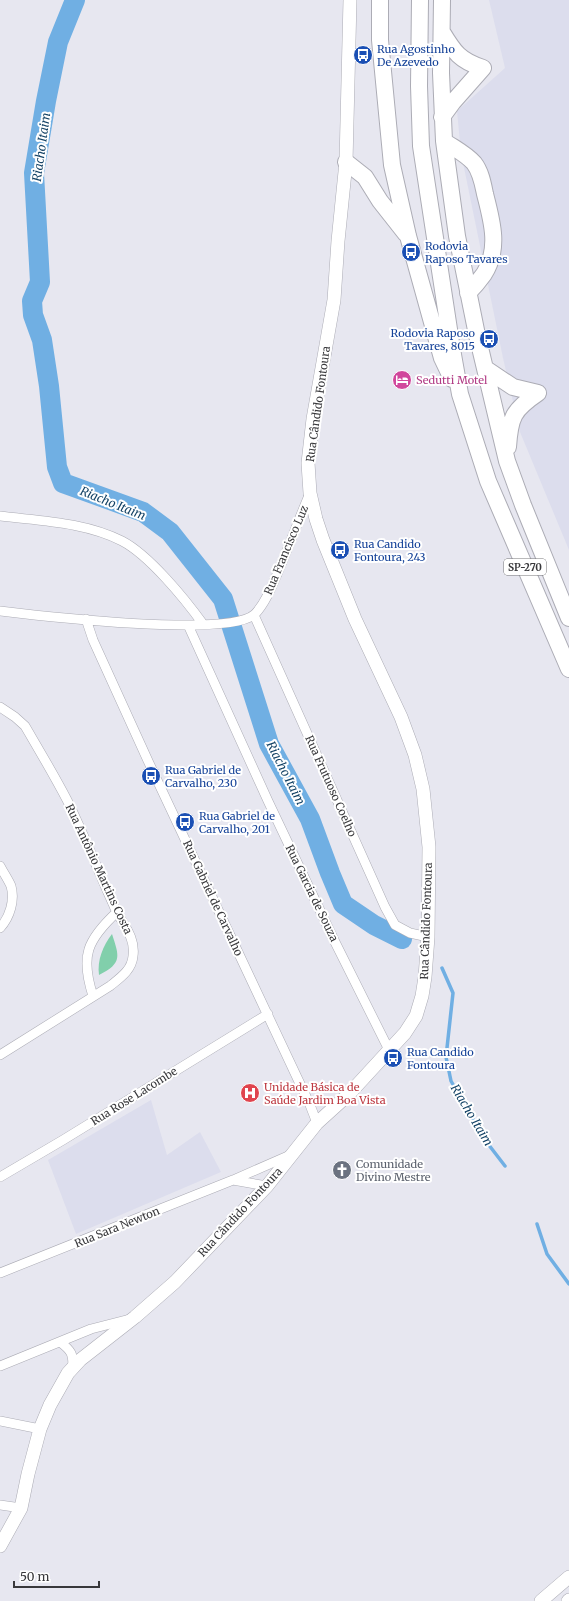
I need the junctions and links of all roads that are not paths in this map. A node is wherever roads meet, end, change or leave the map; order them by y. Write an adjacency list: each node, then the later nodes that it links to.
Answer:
1 (350, 0): 8 (main road)
2 (380, 0): 9 (highway)
3 (420, 0): 12 (highway, SP-270)
4 (442, 0): 5 (highway, SP-270)
5 (442, 32): 6 (highway, SP-270); 6 (highway)
6 (442, 117): 7 (highway, SP-270)
7 (444, 141): 10 (highway, SP-270); 10 (highway)
8 (346, 162): 9 (highway); 14 (main road, Rua Cândido Fontoura)
9 (408, 236): 12 (highway)
10 (468, 293): 11 (highway, SP-270)
11 (486, 369): 13 (highway, SP-270); 13 (highway)
12 (460, 394): 22 (highway, SP-270)
13 (507, 460): 18 (highway, SP-270)
14 (310, 493): 17 (street, Rua Francisco Luz); 27 (main road, Rua Cândido Fontoura)
15 (0, 516): 20 (street)
16 (0, 611): 19 (street)
17 (254, 614): 20 (street, Rua Francisco Luz); 27 (street, Rua Frutuoso Coelho)
18 (569, 618)
19 (86, 619): 21 (street); 29 (street, Rua Gabriel de Carvalho)
20 (203, 624): 21 (street)
21 (188, 625): 30 (street, Rua Garcia de Souza)
22 (569, 669)
23 (0, 708): 25 (street, Rua Antônio Martins Costa)
24 (0, 866): 26 (street)
25 (117, 912): 28 (street); 28 (street, Rua Antônio Martins Costa)
26 (0, 928)
27 (428, 937): 30 (main road, Rua Cândido Fontoura)
28 (93, 996): 31 (street, Rua Antônio Martins Costa)
29 (268, 1014): 32 (street, Rua Gabriel de Carvalho); 34 (street, Rua Rose Lacombe)
30 (389, 1050): 32 (main road, Rua Cândido Fontoura)
31 (0, 1055)
32 (317, 1123): 33 (main road, Rua Cândido Fontoura)
33 (291, 1155): 35 (street, Rua Sara Newton); 36 (main road, Rua Cândido Fontoura)
34 (0, 1177)
35 (233, 1180): 36 (street); 37 (street, Rua Sara Newton)
36 (267, 1186): 38 (main road, Rua Cândido Fontoura)
37 (0, 1273)
38 (135, 1317): 39 (street); 41 (main road, Rua Cândido Fontoura)
39 (60, 1342): 40 (street); 41 (street)
40 (0, 1366)
41 (73, 1368): 43 (main road, Rua Cândido Fontoura)
42 (0, 1421): 43 (street)
43 (40, 1429): 45 (main road, Rua Cândido Fontoura)
44 (0, 1505): 45 (street)
45 (21, 1508): 46 (main road, Rua Cândido Fontoura)
46 (0, 1546)
47 (569, 1577): 48 (main road)
48 (541, 1601)

